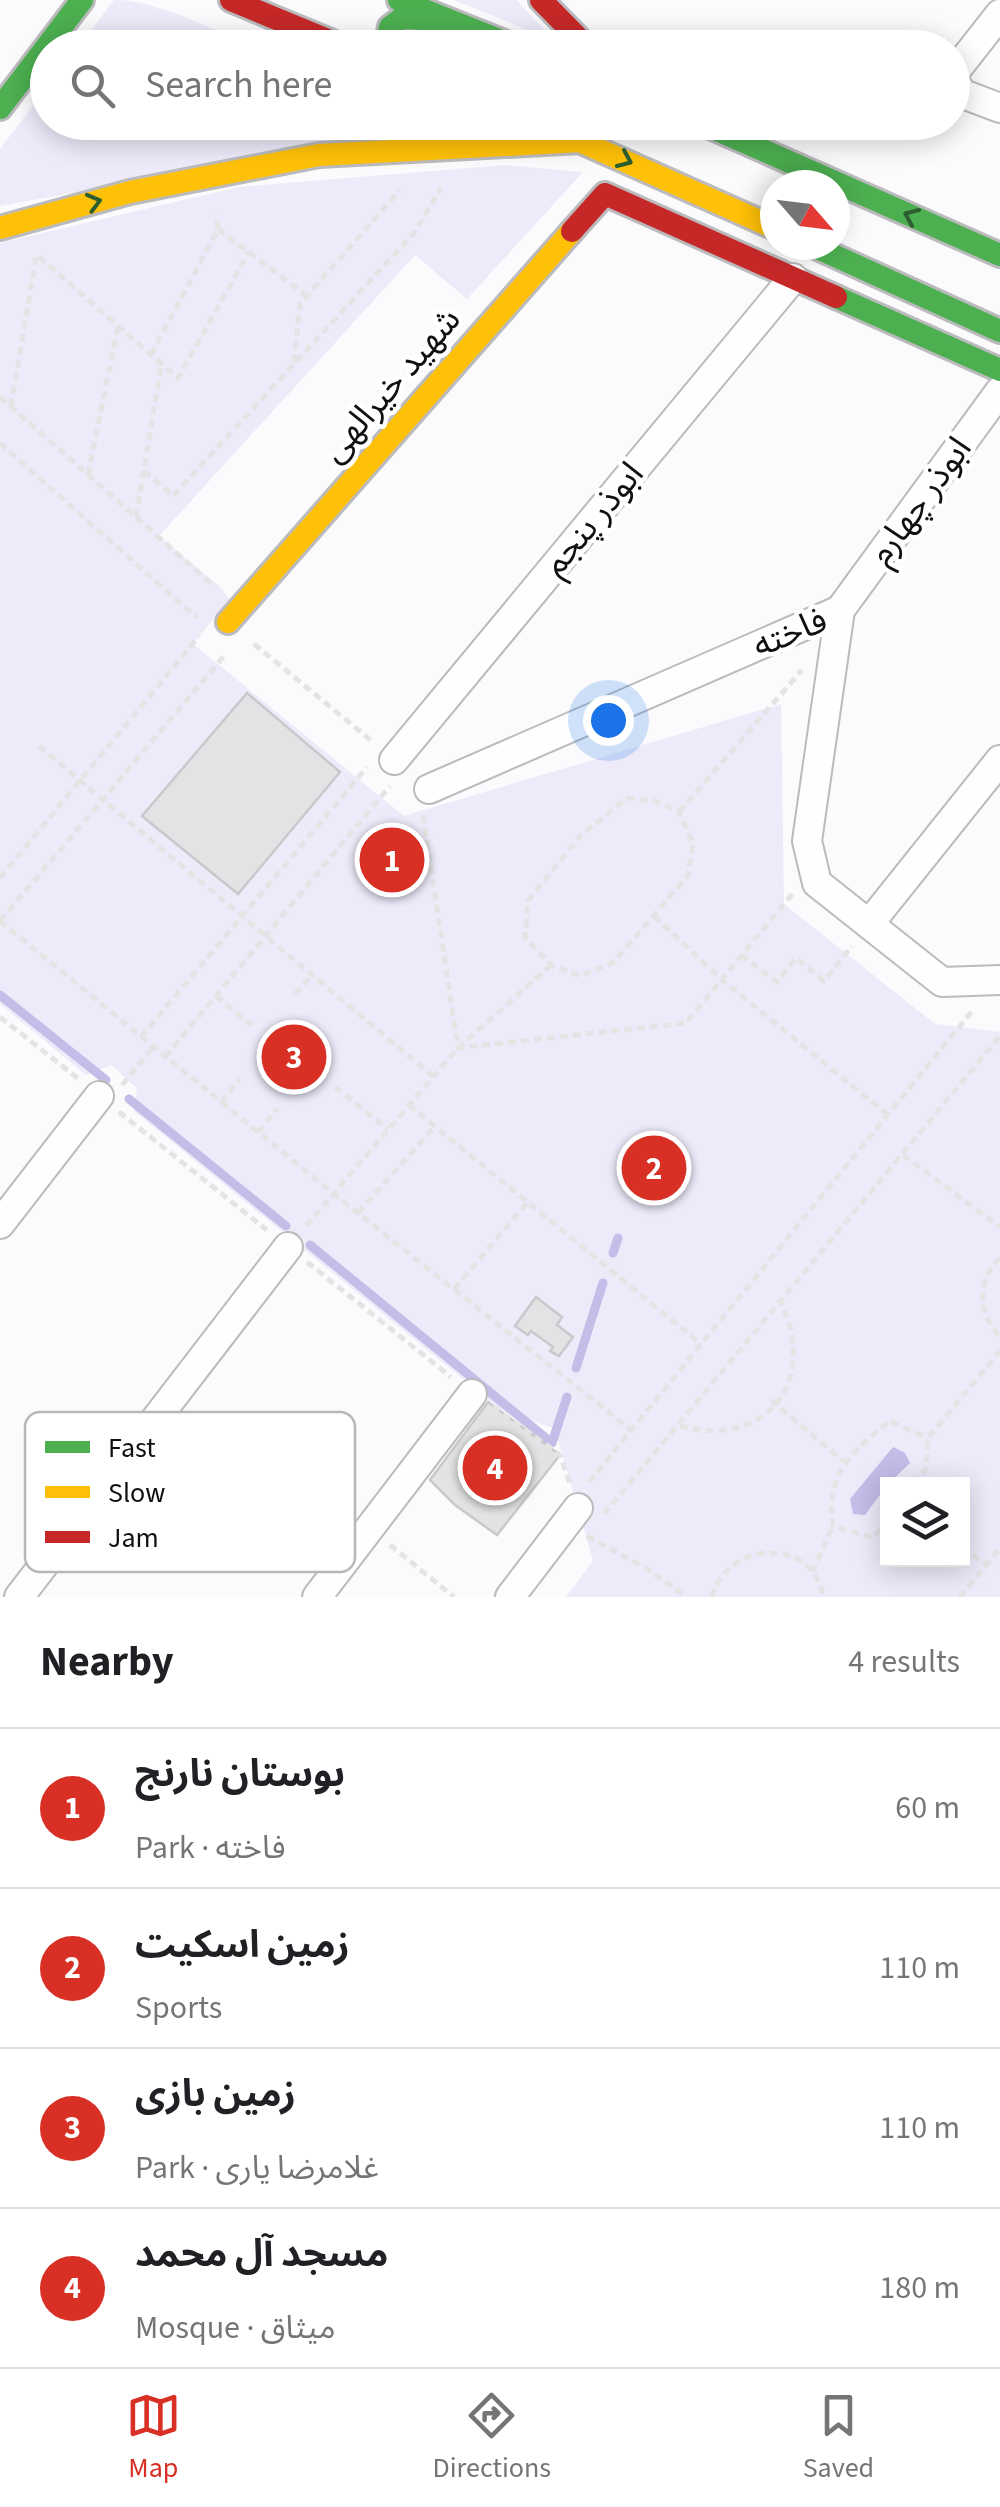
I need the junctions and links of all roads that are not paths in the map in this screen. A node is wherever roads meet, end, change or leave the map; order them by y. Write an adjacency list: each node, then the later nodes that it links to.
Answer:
1 (82, 0): 7 (main road)
2 (231, 0): 8 (main road)
3 (400, 0): 6 (main road)
4 (541, 0): 11 (main road)
5 (1000, 14): 12 (street)
6 (454, 21): 9 (main road); 10 (main road)
7 (59, 30)
8 (304, 30)
9 (389, 30)
10 (476, 30)
11 (570, 30)
12 (970, 52)
13 (30, 68): 15 (main road)
14 (970, 97): 16 (street)
15 (0, 108)
16 (1000, 108)
17 (739, 140): 21 (main road, one-way to 17)
18 (582, 141): 19 (main road, one-way to 19); 20 (main road, one-way to 18)
19 (760, 221)
20 (0, 228)
21 (1000, 255)
22 (844, 260): 24 (main road)
23 (793, 278): 25 (main road); 28 (main road, شهید خیرالهی); 29 (street, ابوذر پنجم)
24 (1000, 331)
25 (1000, 370)
26 (1000, 391): 27 (street, ابوذر چهارم)
27 (839, 620): 31 (street, فاخته); 32 (street, فاخته)
28 (235, 628)
29 (388, 755)
30 (1000, 760): 32 (street)
31 (426, 800)
32 (869, 924): 33 (street)
33 (998, 980)
34 (108, 1092): 35 (street)
35 (0, 1224)
36 (288, 1247): 38 (street)
37 (472, 1394): 40 (street)
38 (161, 1412)
39 (582, 1496): 45 (street)
40 (355, 1548)
41 (38, 1572): 43 (street)
42 (336, 1572): 44 (street)
43 (19, 1597)
44 (317, 1597)
45 (510, 1597)

